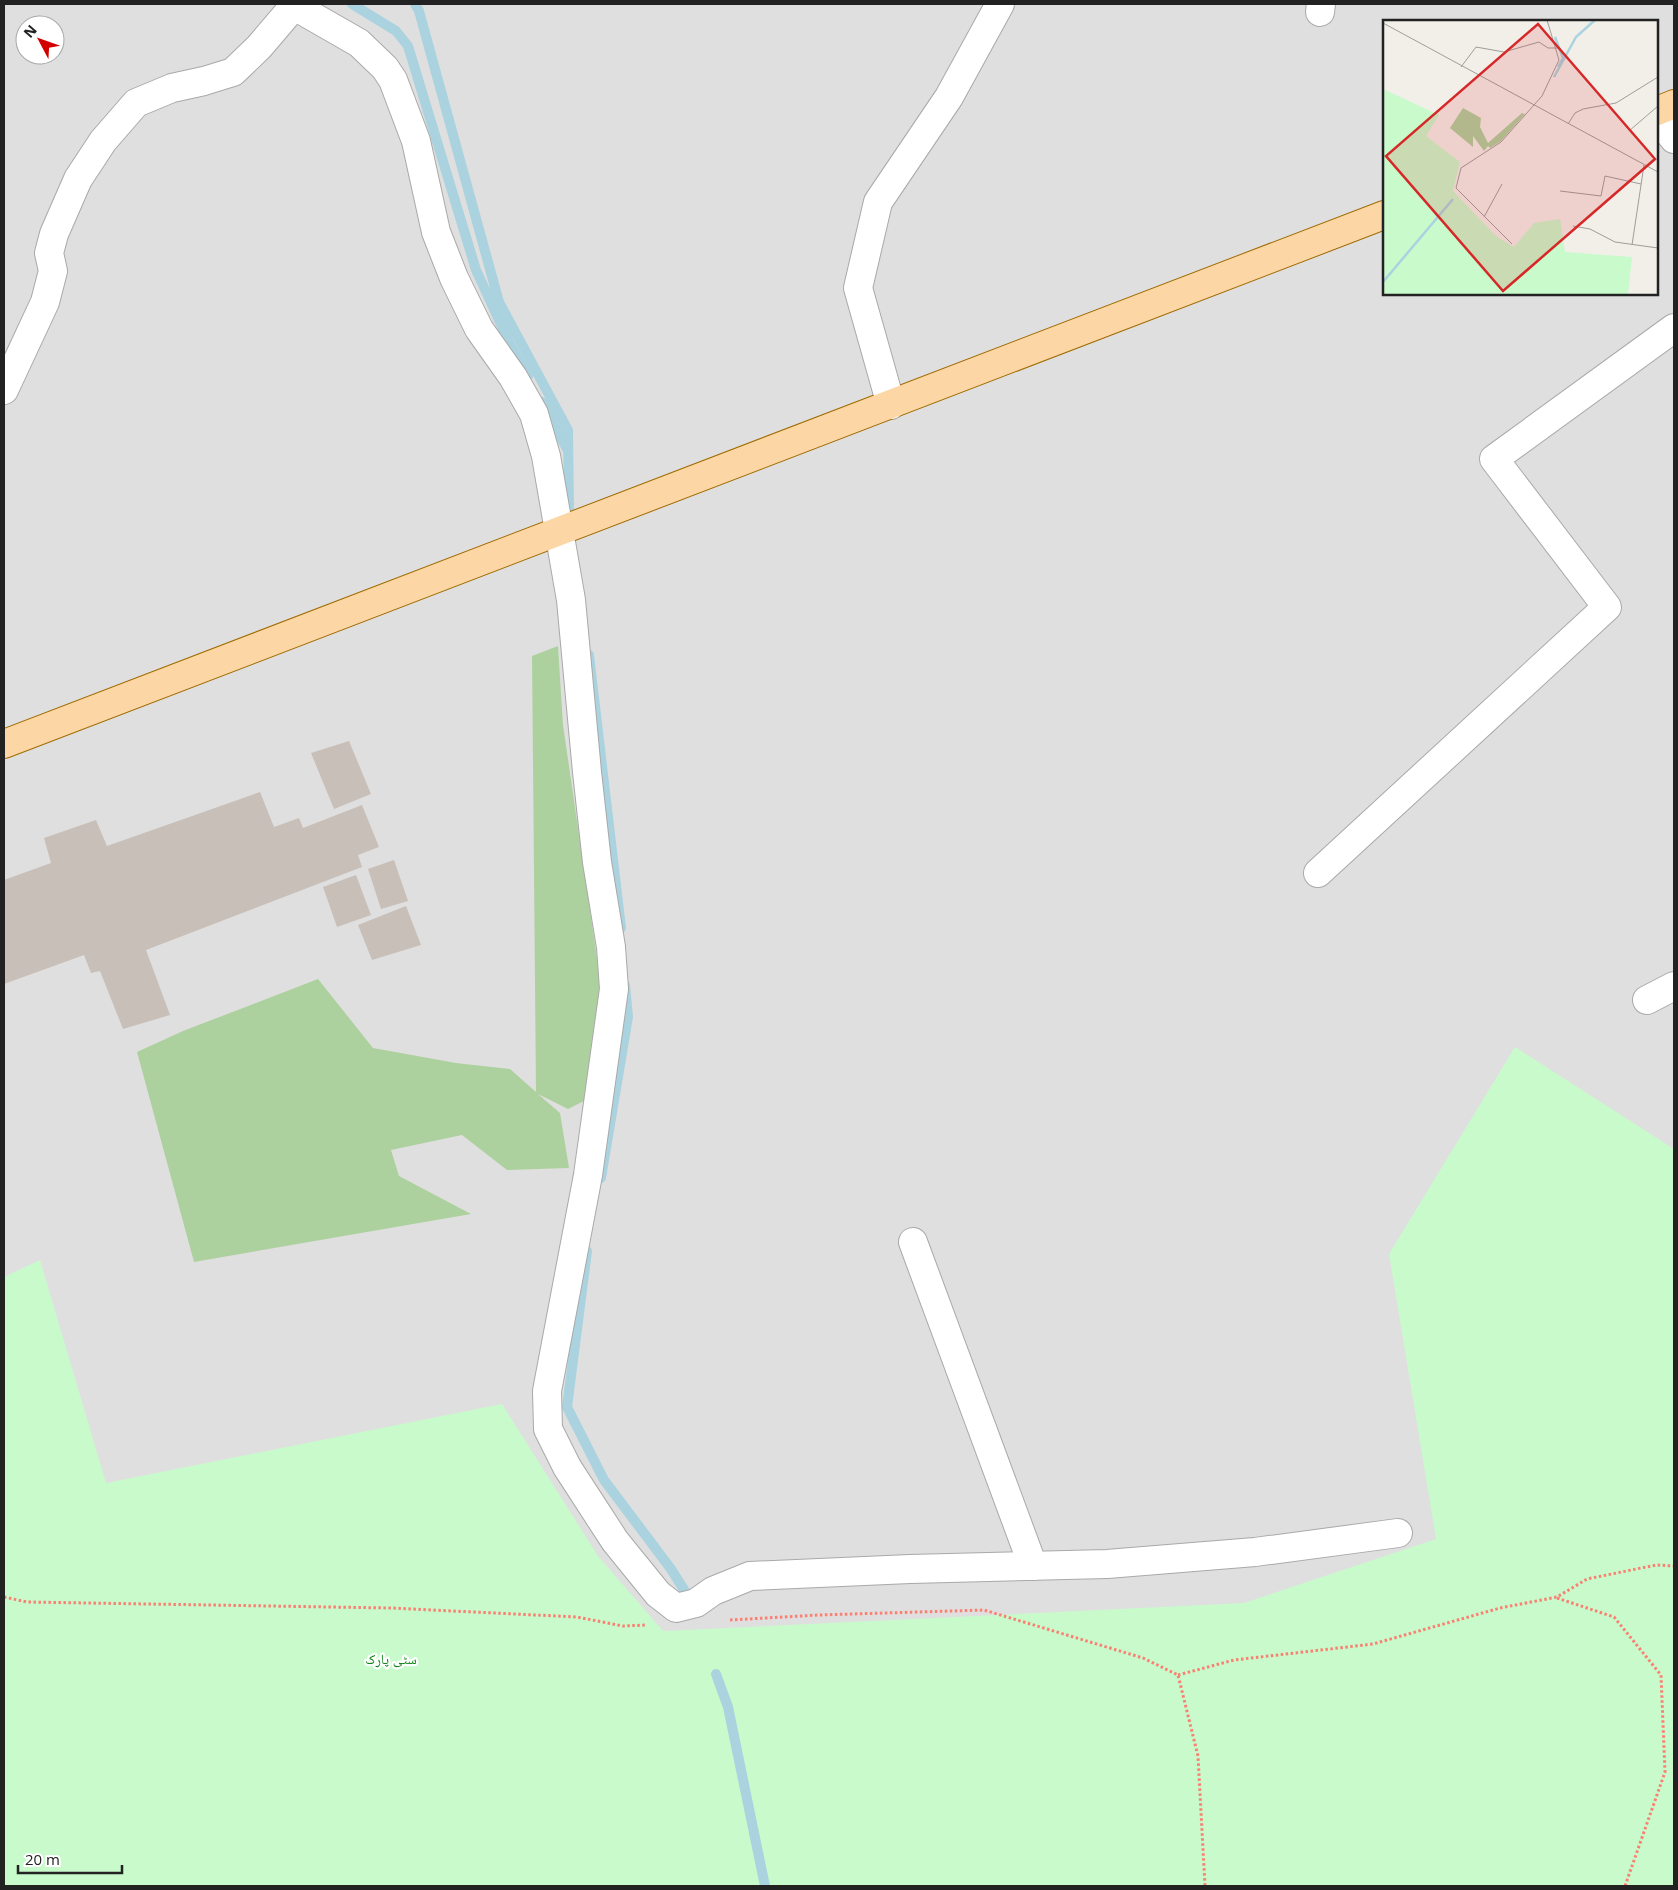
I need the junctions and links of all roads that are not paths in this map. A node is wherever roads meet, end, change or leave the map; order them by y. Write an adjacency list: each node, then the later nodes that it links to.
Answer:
1 (1000, 4): 10 (street)
2 (293, 5): 9 (street); 11 (street)
3 (1674, 104): 4 (main road)
4 (1658, 111)
5 (1658, 119): 6 (street)
6 (1674, 139)
7 (1383, 216): 10 (main road)
8 (1674, 328): 13 (street)
9 (4, 390)
10 (891, 405): 11 (main road)
11 (559, 533): 12 (main road); 18 (street)
12 (4, 744)
13 (1318, 873)
14 (1674, 986): 15 (street)
15 (1647, 1000)
16 (913, 1242): 18 (street)
17 (1398, 1533): 18 (street)
18 (1033, 1566)

